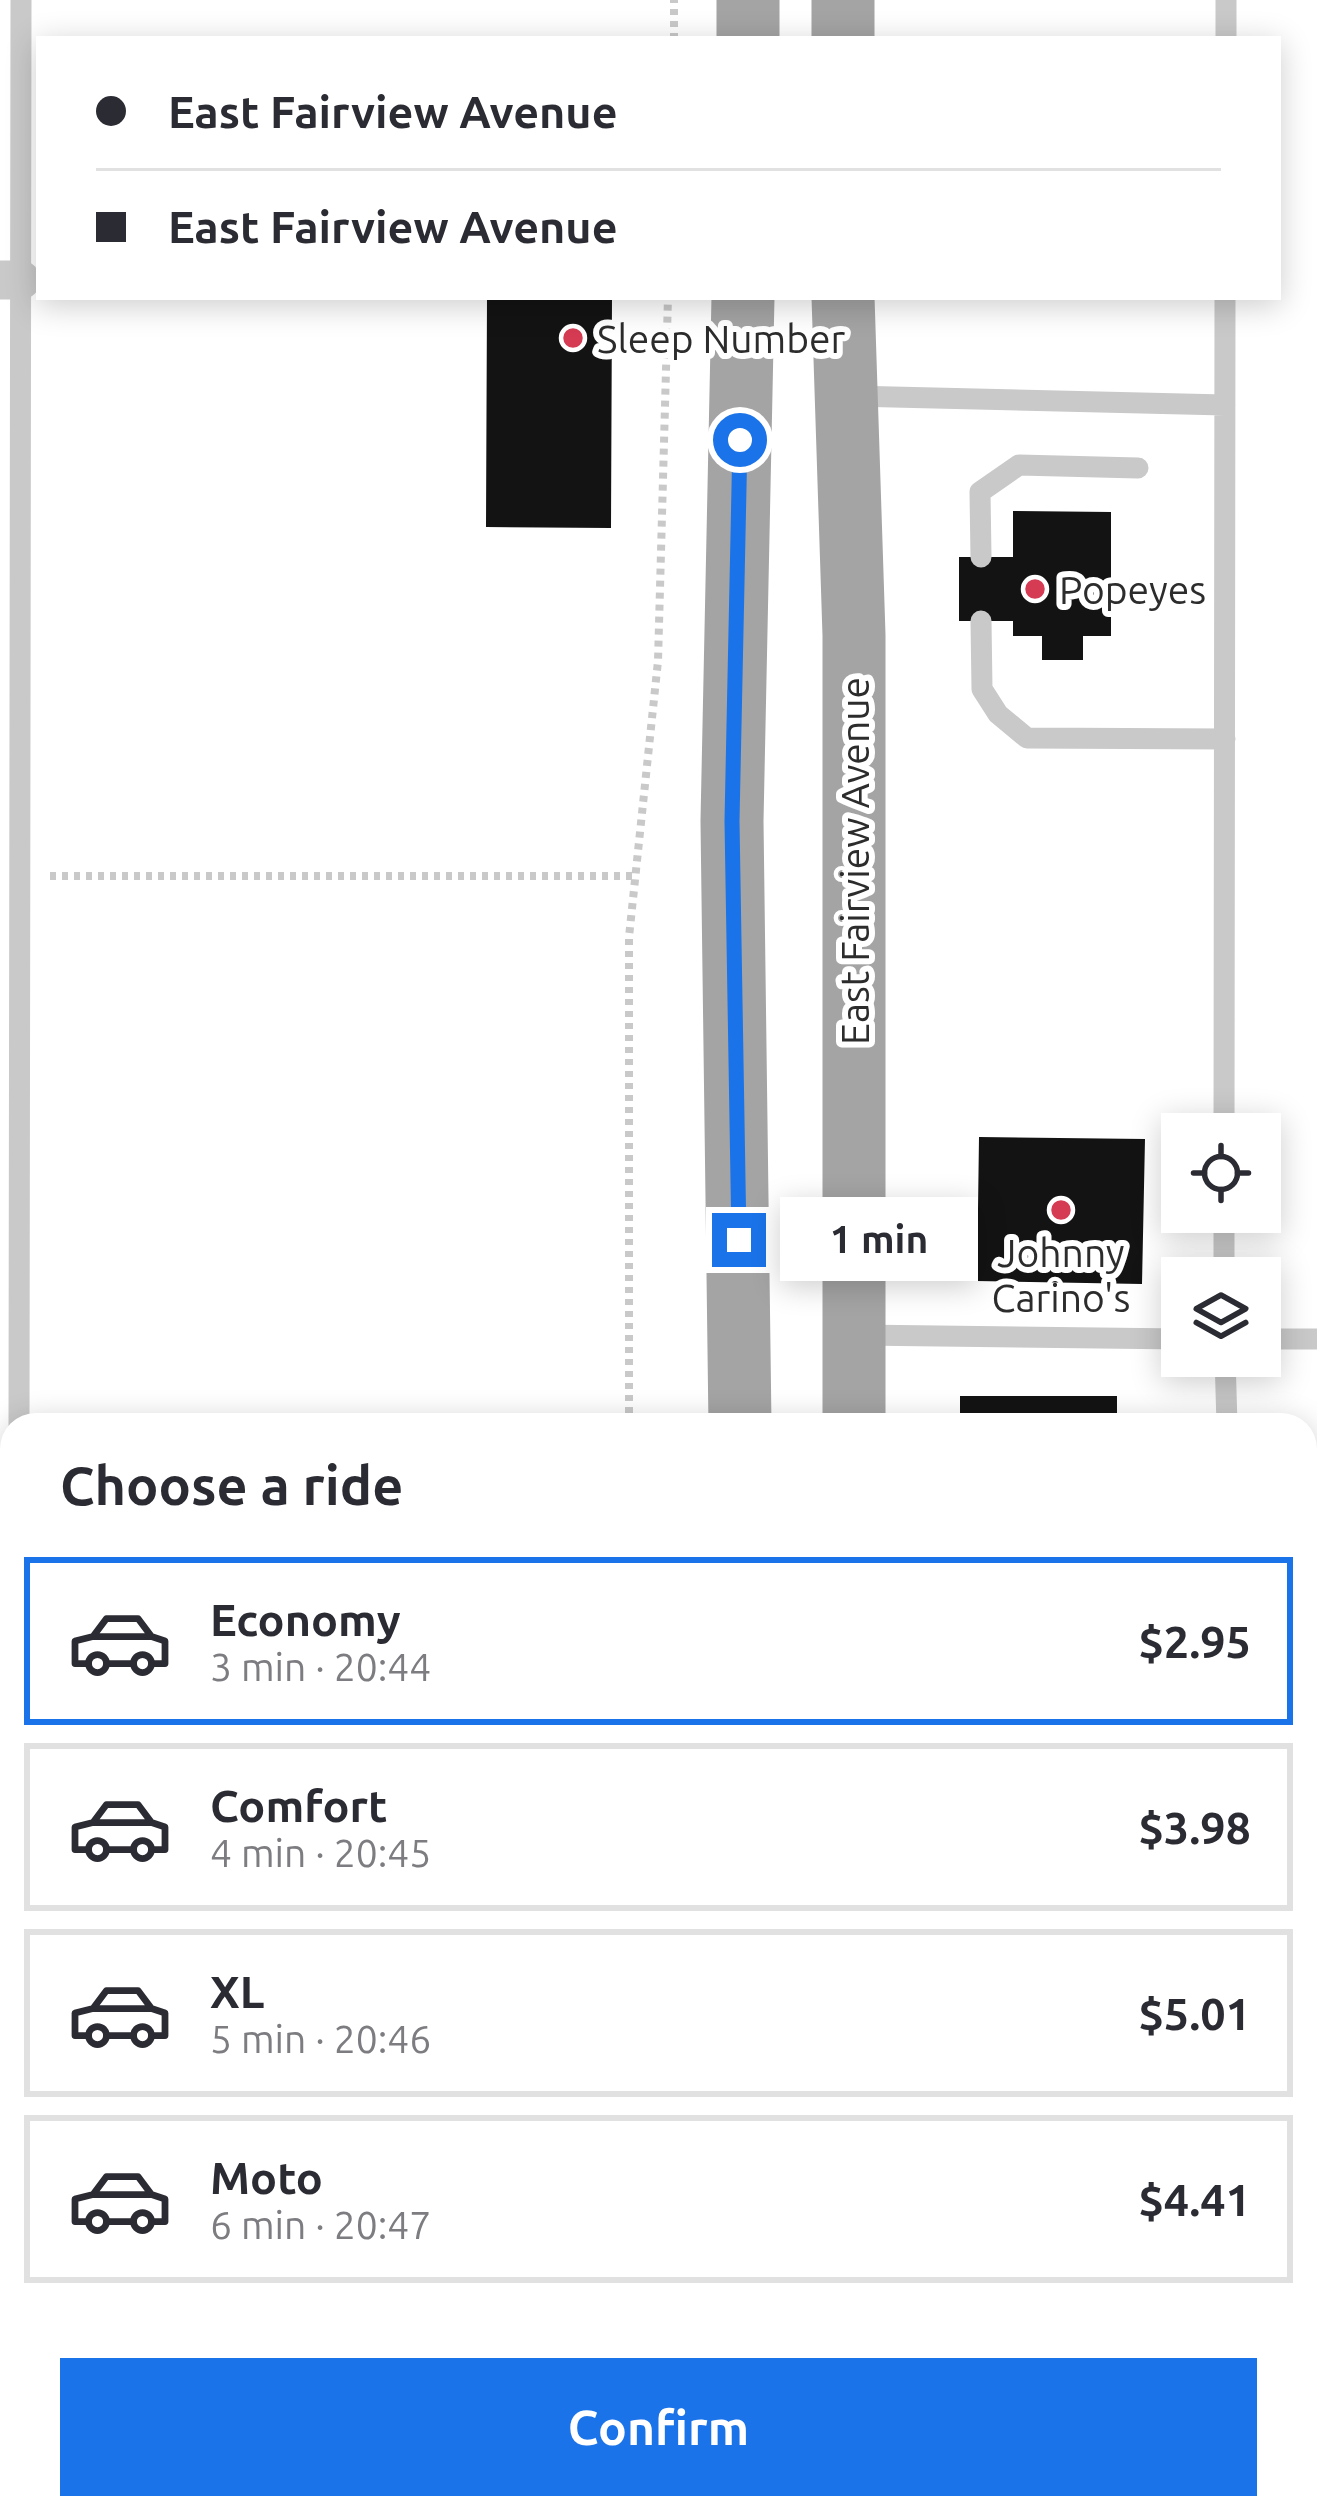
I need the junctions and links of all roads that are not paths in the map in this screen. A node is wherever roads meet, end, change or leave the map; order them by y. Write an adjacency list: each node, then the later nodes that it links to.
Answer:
1 (21, 0): 8 (lane)
2 (748, 0): 5 (main road)
3 (843, 0): 6 (main road)
4 (1226, 0): 7 (lane)
5 (748, 36)
6 (843, 36)
7 (1226, 36)
8 (11, 280): 18 (lane)
9 (743, 300): 26 (main road)
10 (843, 300): 12 (main road, East Fairview Avenue)
11 (1225, 300): 13 (lane)
12 (845, 395): 13 (lane); 20 (main road, East Fairview Avenue)
13 (1225, 405): 17 (lane)
14 (1138, 468): 15 (lane)
15 (981, 557)
16 (981, 621): 17 (lane)
17 (1225, 739): 19 (lane)
18 (10, 946): 25 (lane)
19 (1224, 1113)
20 (854, 1335): 21 (lane); 27 (main road, East Fairview Avenue)
21 (1161, 1339)
22 (1317, 1339): 23 (lane)
23 (1281, 1340)
24 (1226, 1377): 28 (lane)
25 (19, 1413)
26 (740, 1413)
27 (854, 1413)
28 (1227, 1413)

